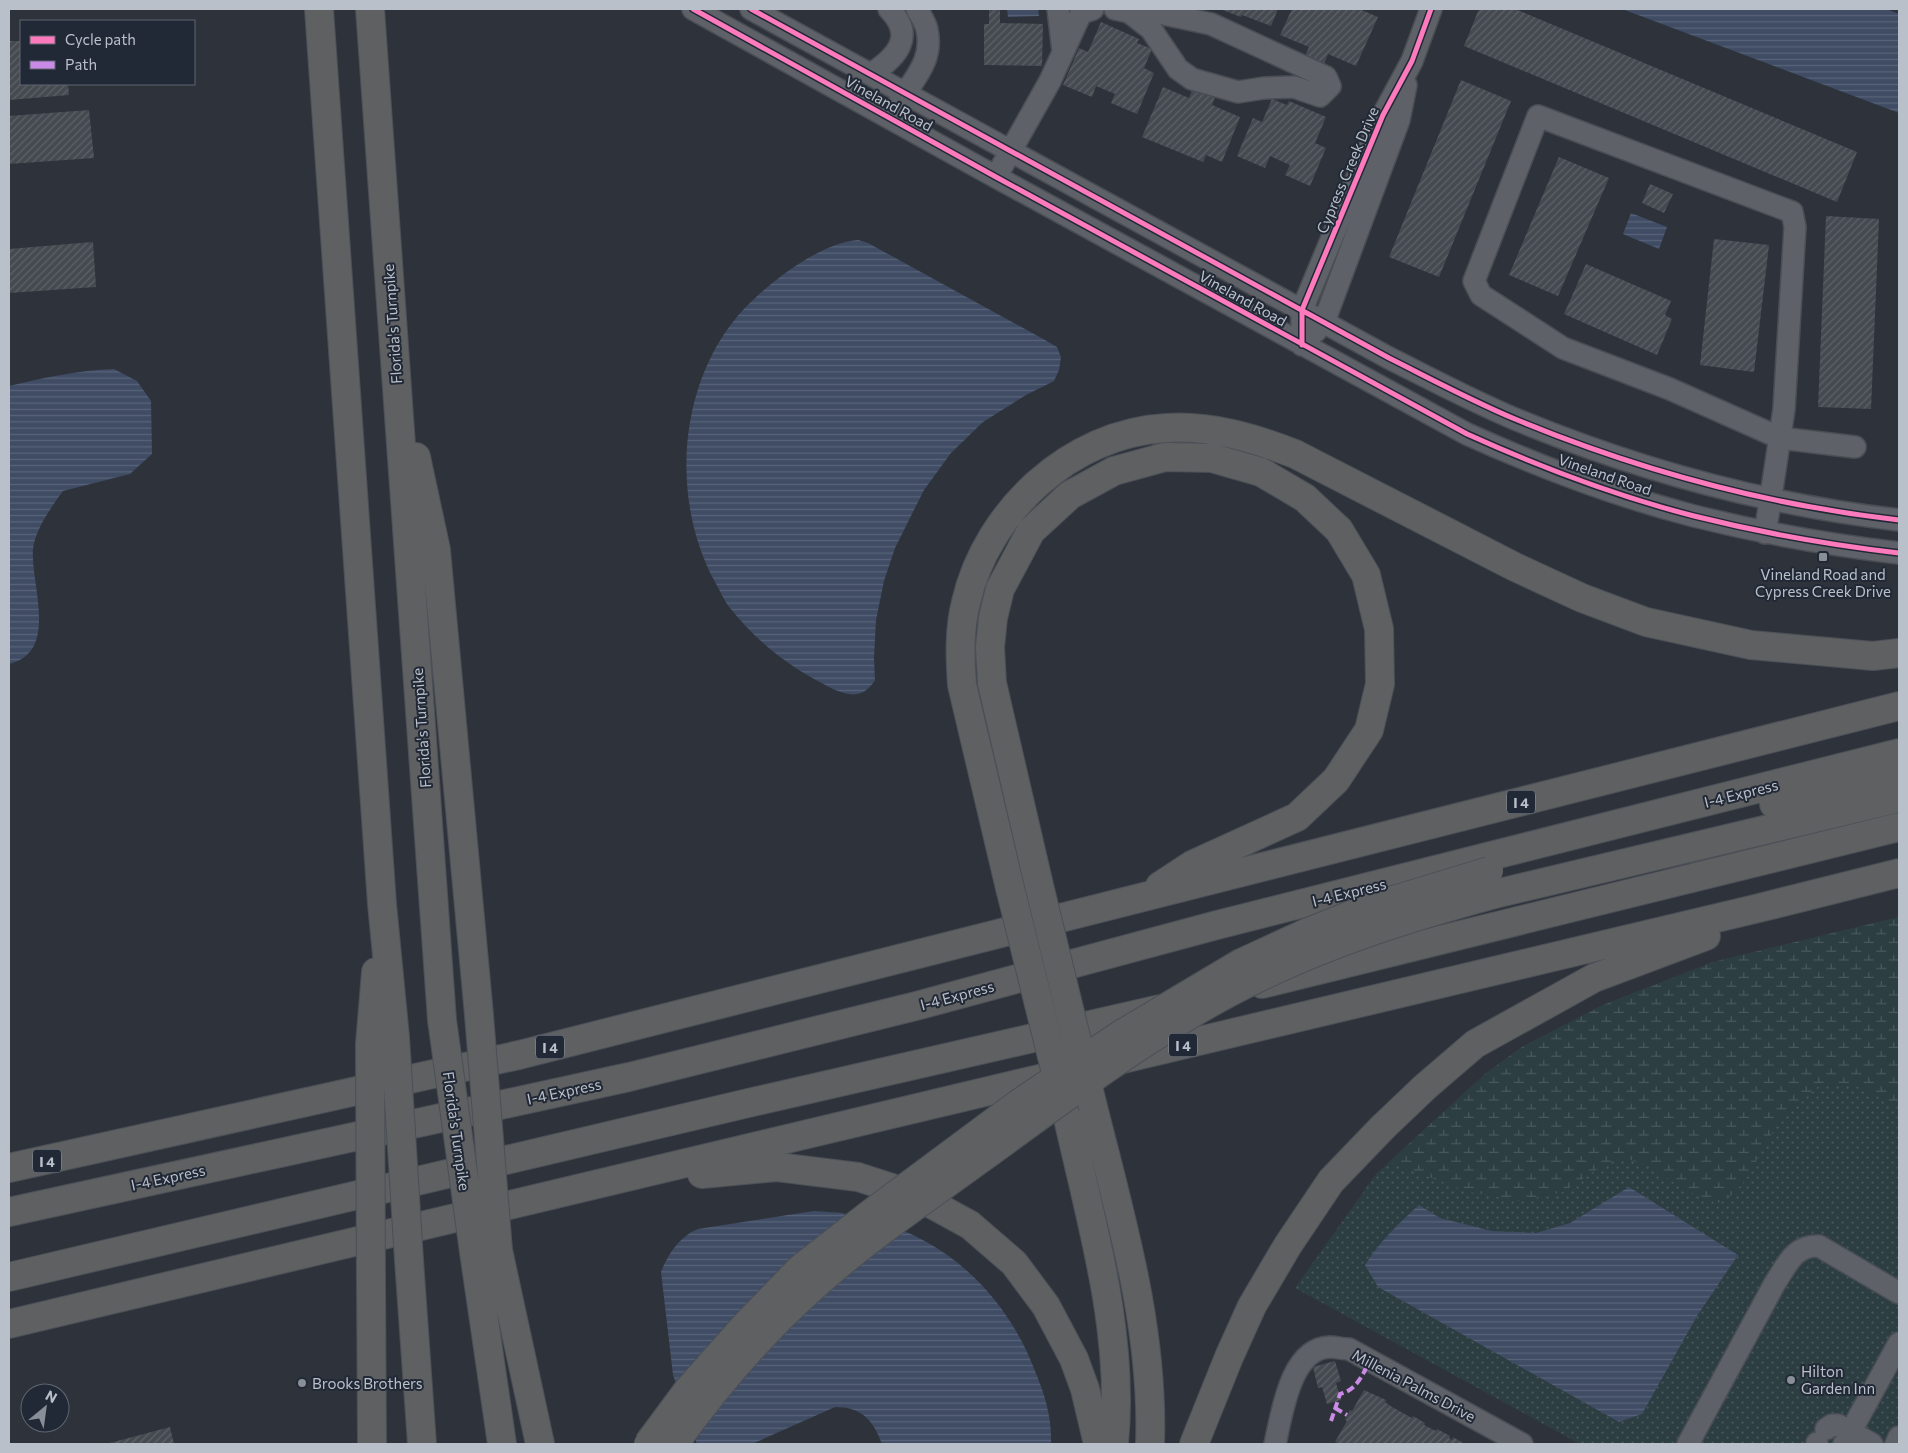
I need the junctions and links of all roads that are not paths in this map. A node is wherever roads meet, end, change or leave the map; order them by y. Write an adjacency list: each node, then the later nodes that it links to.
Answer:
1 (319, 9): 38 (highway)
2 (370, 9): 21 (highway, Florida's Turnpike)
3 (693, 9): 15 (street, Vineland Road)
4 (751, 9): 13 (street, Vineland Road)
5 (889, 9): 13 (street)
6 (916, 9): 14 (street)
7 (1058, 9): 11 (street)
8 (1093, 9): 11 (street)
9 (1431, 9): 12 (street, Cypress Creek Drive)
10 (1122, 11): 10 (street)
11 (1063, 51): 16 (street)
12 (1412, 61): 18 (street, Cypress Creek Drive); 19 (street, Cypress Creek Drive)
13 (871, 74): 14 (street, Vineland Road)
14 (905, 93): 15 (street); 16 (street, Vineland Road)
15 (891, 118): 17 (street, Vineland Road)
16 (1012, 150): 17 (street); 18 (street, Vineland Road)
17 (996, 177): 20 (street, Vineland Road)
18 (1302, 310): 19 (street, Vineland Road); 20 (street, Cypress Creek Drive)
19 (1324, 322): 20 (street, Cypress Creek Drive); 24 (street, Vineland Road)
20 (1302, 345): 26 (street, Vineland Road)
21 (395, 360): 43 (highway, Florida's Turnpike, bridge); 43 (highway, bridge)
22 (1780, 438): 22 (street); 23 (street); 24 (street)
23 (1855, 447)
24 (1771, 499): 25 (street, Vineland Road); 26 (street)
25 (1899, 520)
26 (1765, 533): 27 (street, Vineland Road)
27 (1899, 553)
28 (1899, 653): 59 (highway, bridge)
29 (1899, 706): 36 (highway, I 4)
30 (1899, 754): 41 (highway, I-4 Express)
31 (1899, 775): 35 (highway)
32 (1899, 798): 35 (highway)
33 (1899, 826): 42 (highway)
34 (1899, 873): 37 (highway, I 4)
35 (1492, 883): 56 (highway, bridge); 57 (highway, bridge)
36 (1142, 898): 39 (highway, I 4); 60 (highway, bridge)
37 (1759, 908): 40 (highway, I 4); 61 (highway)
38 (382, 1041): 52 (highway, bridge); 53 (highway, bridge)
39 (9, 1168)
40 (608, 1182): 47 (highway, I 4); 58 (highway)
41 (9, 1212)
42 (133, 1247): 44 (highway); 45 (highway)
43 (486, 1251): 54 (highway, Florida's Turnpike); 55 (highway)
44 (9, 1262)
45 (9, 1277)
46 (1899, 1293): 64 (street)
47 (9, 1324)
48 (1899, 1343): 50 (street)
49 (1899, 1437): 66 (street)
50 (1848, 1438): 51 (street); 65 (street)
51 (1820, 1439)
52 (372, 1444)
53 (422, 1444)
54 (502, 1444)
55 (540, 1444)
56 (648, 1444)
57 (674, 1444)
58 (1098, 1444)
59 (1114, 1444)
60 (1150, 1444)
61 (1194, 1444)
62 (1275, 1444): 63 (street, Millenia Palms Drive)
63 (1522, 1444)
64 (1688, 1444)
65 (1872, 1444)
66 (1896, 1444)

